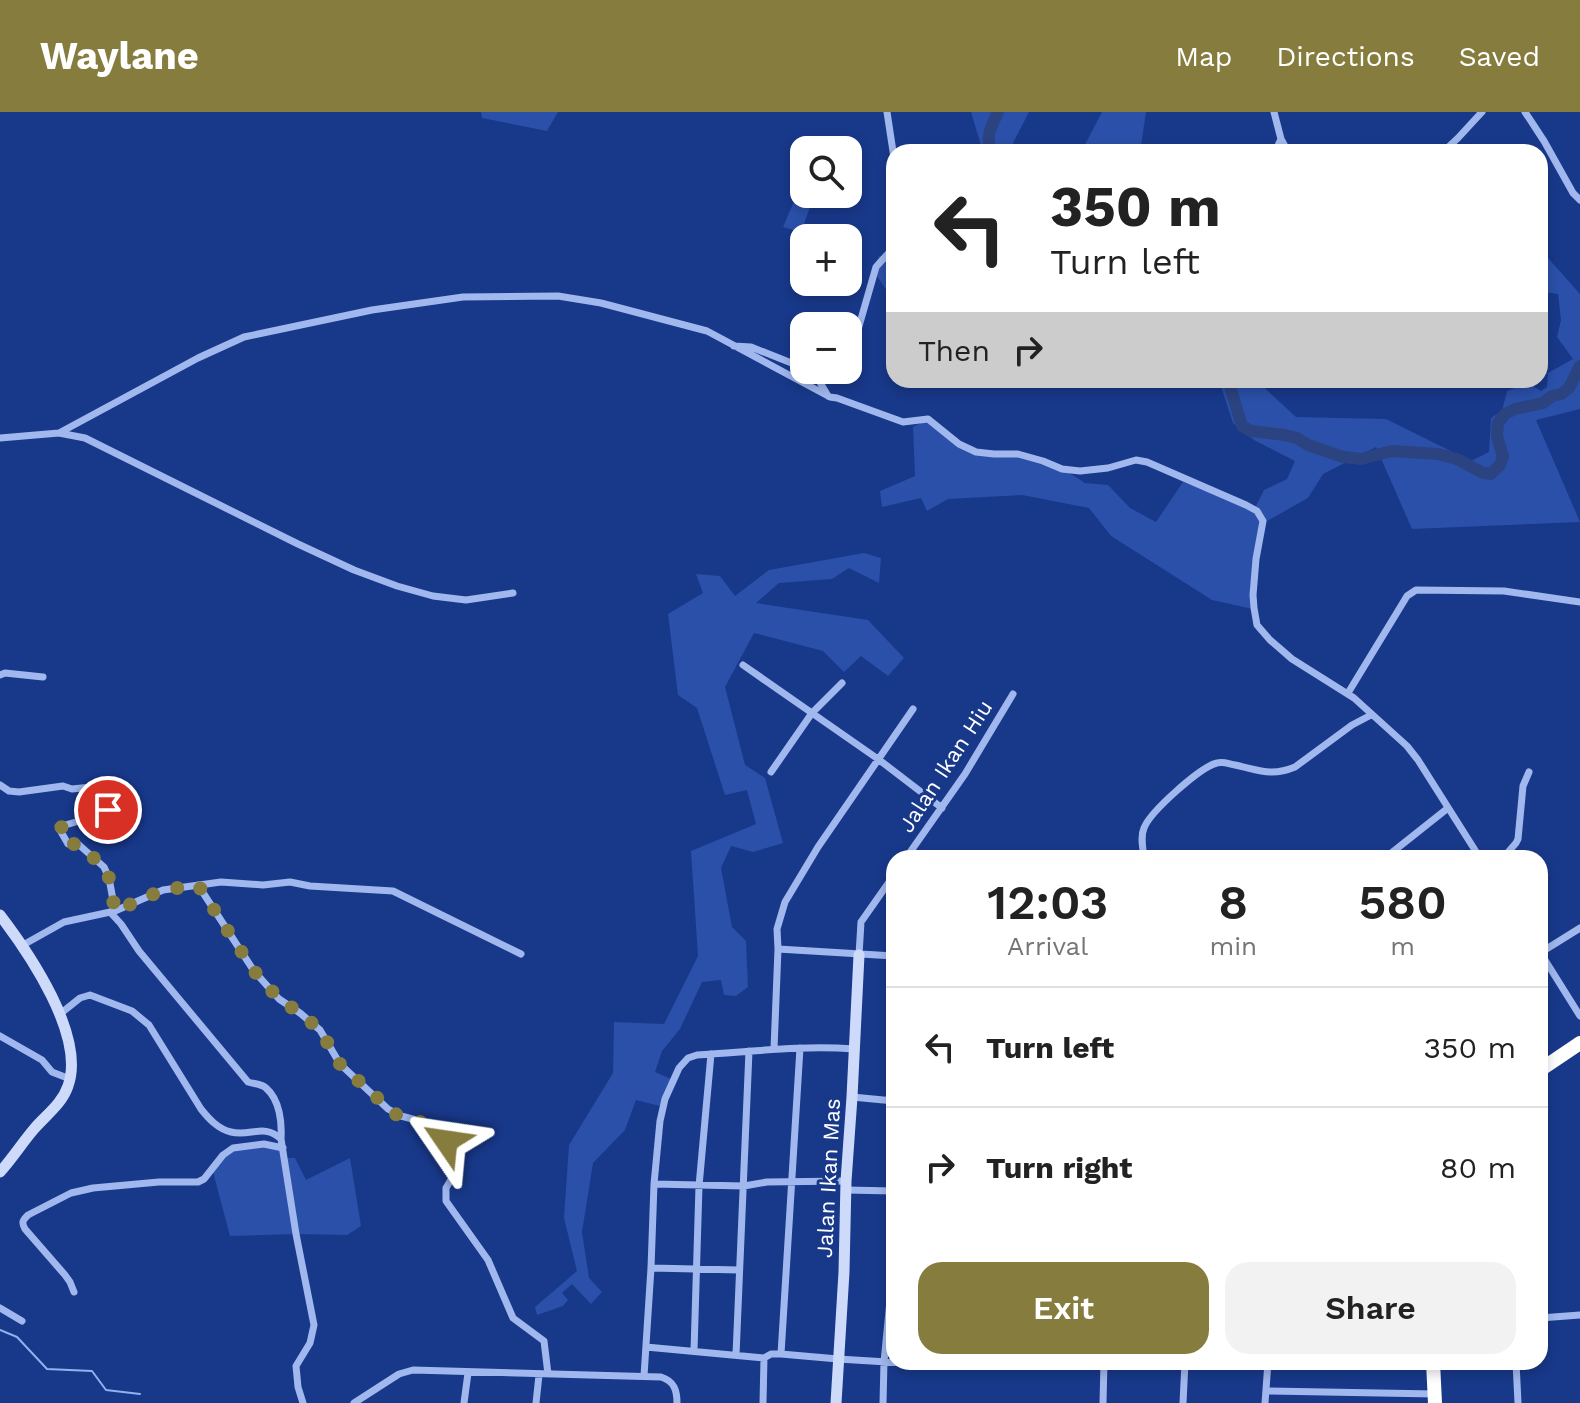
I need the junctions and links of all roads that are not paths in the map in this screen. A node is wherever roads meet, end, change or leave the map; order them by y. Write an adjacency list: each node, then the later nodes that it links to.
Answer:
1 (887, 112): 6 (street)
2 (1274, 112): 5 (street)
3 (1482, 112): 9 (street)
4 (1525, 112): 10 (street)
5 (1281, 139): 7 (street); 8 (street)
6 (892, 144)
7 (1279, 144)
8 (1284, 144)
9 (1452, 144)
10 (1546, 144)
11 (1548, 148): 12 (street)
12 (1580, 200)
13 (886, 256): 14 (street)
14 (862, 316)
15 (732, 346): 16 (street); 18 (street); 19 (street)
16 (790, 363)
17 (820, 384): 18 (street)
18 (830, 397): 27 (street)
19 (59, 433): 20 (street); 21 (street)
20 (0, 438)
21 (513, 593)
22 (1580, 602): 27 (street)
23 (743, 665): 30 (street)
24 (0, 675): 25 (street)
25 (43, 677)
26 (842, 683): 30 (street)
27 (1348, 693): 31 (street)
28 (1013, 694): 36 (street, Jalan Ikan Hiu)
29 (913, 709): 32 (street)
30 (812, 713): 32 (street); 33 (street)
31 (1371, 715): 37 (street); 39 (street)
32 (878, 759): 36 (street); 50 (street)
33 (771, 772)
34 (1529, 772): 42 (street)
35 (0, 785): 45 (street)
36 (942, 808): 38 (street, Jalan Ikan Hiu)
37 (1448, 808): 40 (street); 41 (street)
38 (912, 850)
39 (1143, 850)
40 (1395, 850)
41 (1475, 850)
42 (1509, 850)
43 (198, 885): 45 (street); 51 (street); 98 (street)
44 (886, 886): 52 (street)
45 (112, 911): 48 (street); 68 (street)
46 (0, 915): 48 (street)
47 (1580, 928): 49 (street)
48 (23, 945): 55 (street)
49 (1548, 948)
50 (778, 949): 52 (street); 60 (street)
51 (521, 954)
52 (859, 955): 53 (street); 61 (street, Jalan Ikan Mas)
53 (886, 956)
54 (1548, 966): 56 (street)
55 (60, 1014): 65 (street); 68 (street)
56 (1580, 1016)
57 (0, 1036): 65 (street)
58 (1580, 1043): 64 (highway)
59 (800, 1048): 60 (street); 61 (street); 70 (street)
60 (774, 1049): 62 (street)
61 (854, 1049): 66 (street, Jalan Ikan Mas)
62 (749, 1051): 63 (street); 73 (street)
63 (711, 1054): 71 (street); 72 (street)
64 (1548, 1065)
65 (70, 1079): 69 (street)
66 (852, 1097): 67 (street); 74 (street, Jalan Ikan Mas)
67 (886, 1100)
68 (282, 1143): 79 (street); 102 (street)
69 (0, 1172)
70 (791, 1182): 73 (street); 74 (street); 87 (street)
71 (654, 1184): 72 (street); 76 (street)
72 (699, 1186): 73 (street); 77 (street)
73 (744, 1186): 78 (street)
74 (846, 1186): 75 (street); 90 (street, Jalan Ikan Mas)
75 (886, 1190)
76 (651, 1268): 77 (street); 85 (street)
77 (697, 1268): 78 (street); 86 (street)
78 (739, 1270): 88 (street)
79 (74, 1292)
80 (0, 1308): 83 (street)
81 (1580, 1315): 82 (street)
82 (1548, 1317)
83 (22, 1321)
84 (886, 1342): 91 (street)
85 (646, 1347): 86 (street); 99 (street)
86 (694, 1351): 88 (street)
87 (781, 1354): 89 (street); 90 (street)
88 (736, 1355): 89 (street)
89 (764, 1358): 107 (street)
90 (838, 1359): 91 (street); 108 (street, Jalan Ikan Mas)
91 (884, 1362): 109 (street)
92 (1104, 1370): 110 (street)
93 (1185, 1370): 111 (street)
94 (1267, 1370): 100 (street)
95 (1433, 1370): 101 (highway)
96 (1516, 1370): 113 (street)
97 (468, 1373): 98 (street); 103 (street); 104 (street)
98 (544, 1375): 99 (street); 105 (street)
99 (644, 1376): 106 (street)
100 (1266, 1391): 101 (street); 112 (street)
101 (1435, 1398)
102 (303, 1403)
103 (354, 1403)
104 (464, 1403)
105 (536, 1403)
106 (677, 1403)
107 (763, 1403)
108 (836, 1403)
109 (883, 1403)
110 (1103, 1403)
111 (1183, 1403)
112 (1265, 1403)
113 (1518, 1403)

